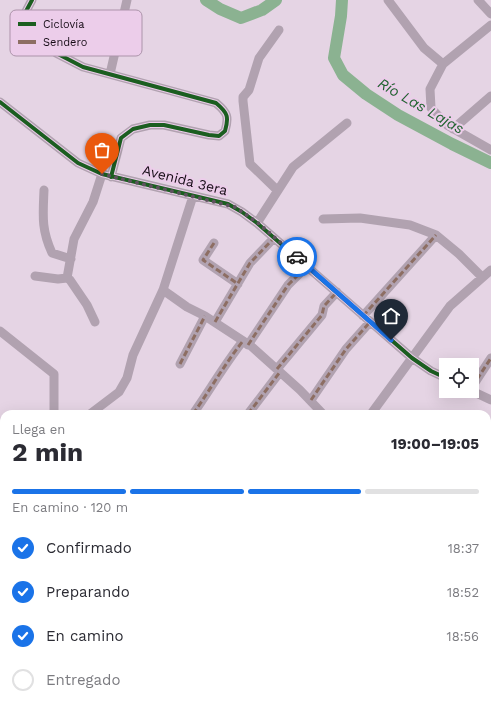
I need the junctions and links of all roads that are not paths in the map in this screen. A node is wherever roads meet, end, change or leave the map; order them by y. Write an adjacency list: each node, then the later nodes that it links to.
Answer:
1 (32, 0): 5 (street)
2 (127, 0): 6 (street)
3 (388, 0): 12 (street)
4 (478, 0): 7 (street)
5 (27, 10)
6 (125, 10)
7 (491, 14)
8 (491, 25): 12 (street)
9 (279, 30): 22 (street)
10 (62, 56): 13 (street)
11 (114, 56): 13 (street)
12 (443, 64): 17 (street)
13 (110, 74): 20 (street)
14 (491, 96): 17 (street)
15 (0, 102): 19 (street, Avenida 3era)
16 (347, 122): 22 (street)
17 (453, 129): 18 (street)
18 (491, 150)
19 (102, 174): 20 (street, Avenida 3era); 29 (street)
20 (111, 177): 23 (street, Avenida 3era)
21 (44, 190): 29 (street)
22 (277, 190): 25 (street)
23 (193, 196): 25 (street, Avenida 3era); 36 (street)
24 (323, 219): 26 (street)
25 (258, 223): 27 (street, Avenida 3era)
26 (436, 234): 33 (street); 39 (street)
27 (274, 238): 30 (street, Avenida 3era); 35 (street)
28 (214, 243): 35 (street)
29 (72, 260): 34 (street)
30 (307, 266): 37 (street, Avenida 3era); 43 (street)
31 (491, 270): 33 (street)
32 (35, 276): 34 (street)
33 (482, 277): 44 (street)
34 (67, 278): 40 (street)
35 (238, 284): 41 (street)
36 (163, 290): 38 (street); 54 (street)
37 (337, 292): 39 (street, Avenida 3era); 47 (street)
38 (205, 316): 41 (street); 46 (street)
39 (366, 319): 44 (street, Avenida 3era); 51 (street)
40 (95, 322)
41 (215, 322): 43 (street)
42 (0, 331): 53 (street)
43 (246, 343): 47 (street); 55 (street)
44 (412, 358): 48 (street, Avenida 3era); 58 (street)
45 (491, 358): 49 (street)
46 (180, 364)
47 (278, 371): 51 (street); 56 (street)
48 (439, 375)
49 (479, 376)
50 (479, 394): 52 (street)
51 (311, 400): 57 (street)
52 (491, 400)
53 (54, 410)
54 (95, 410)
55 (195, 410)
56 (251, 410)
57 (320, 410)
58 (374, 410)

